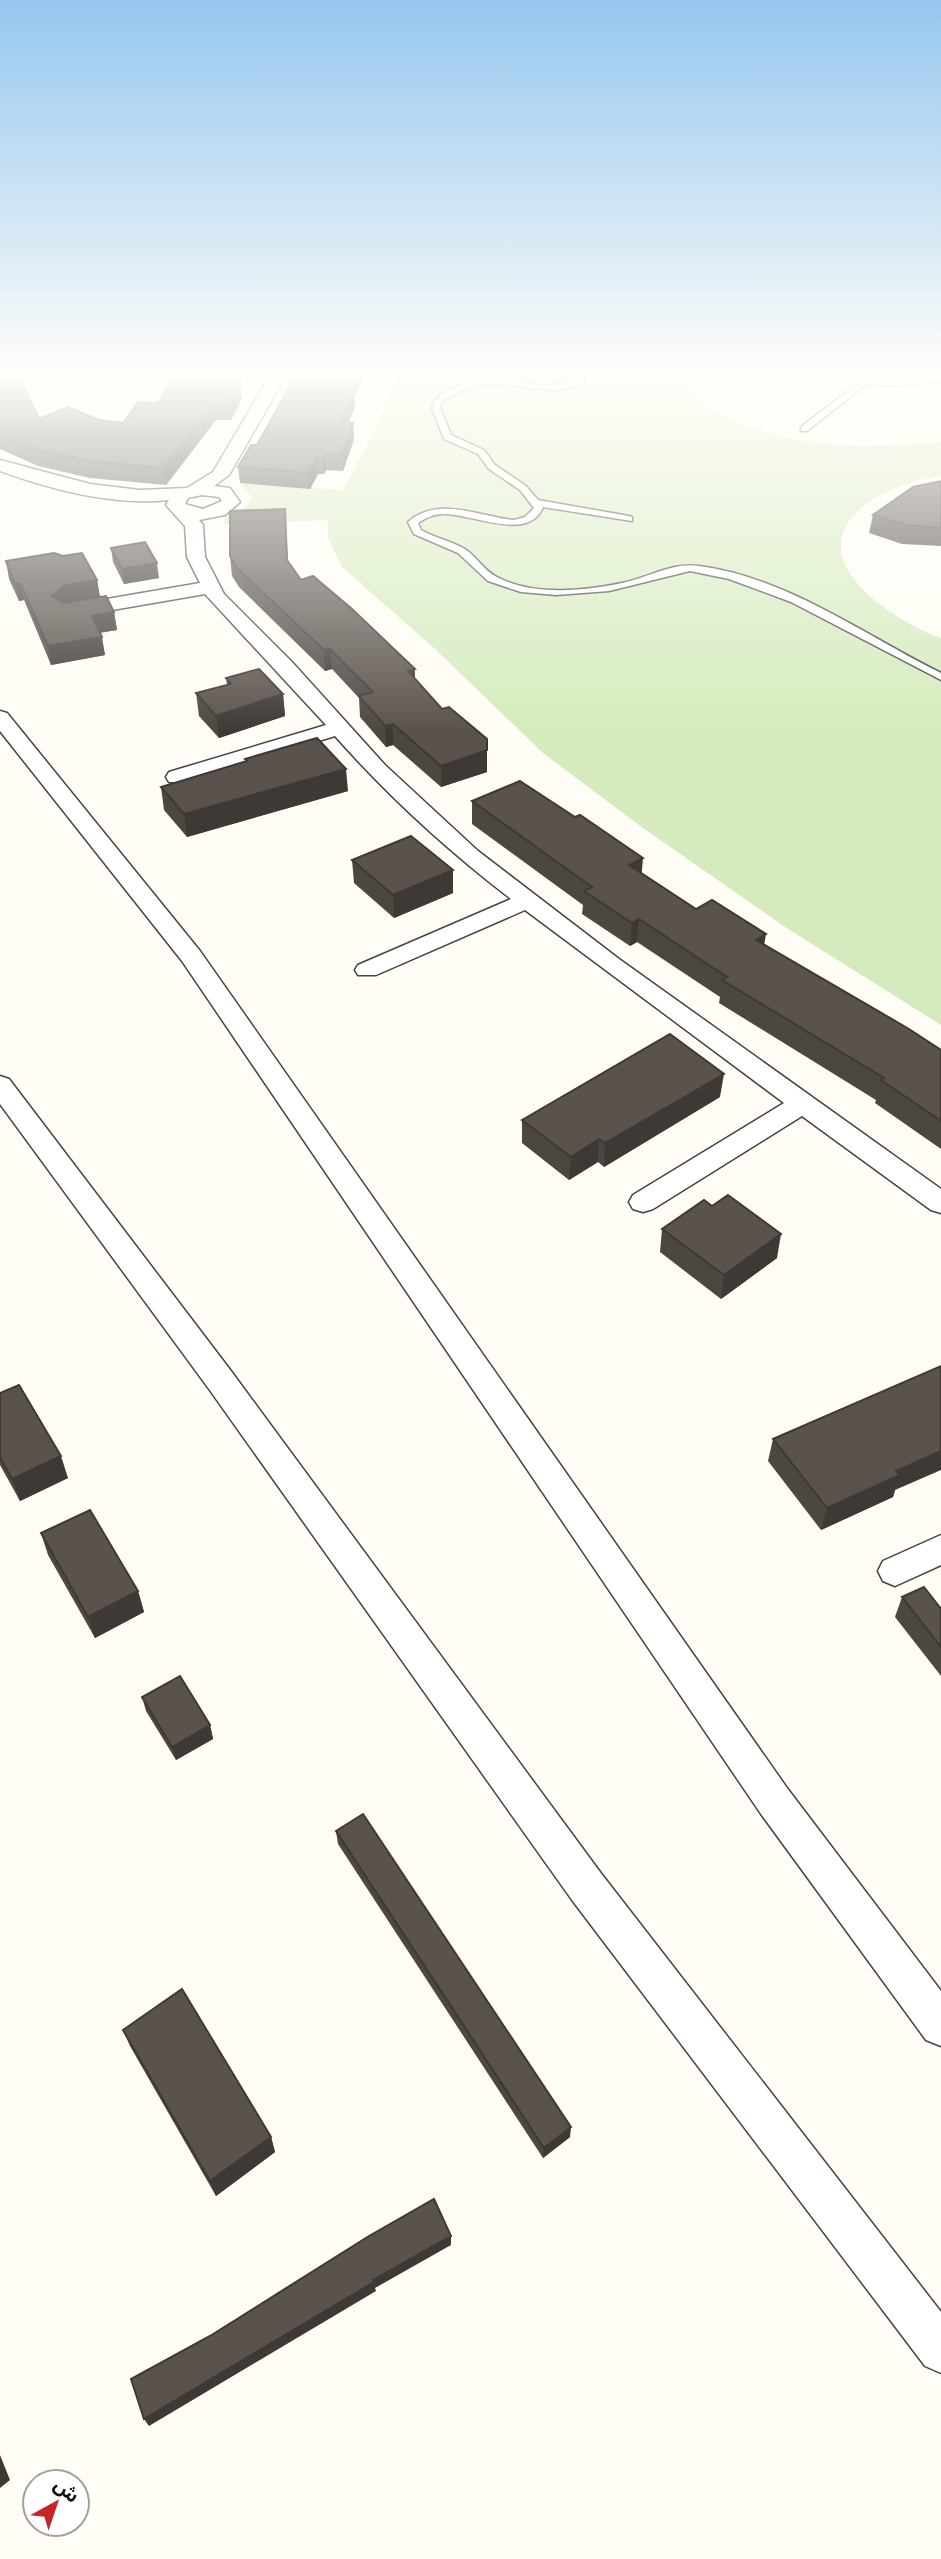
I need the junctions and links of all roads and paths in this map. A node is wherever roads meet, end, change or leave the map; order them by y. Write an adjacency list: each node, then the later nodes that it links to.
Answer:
1 (135, 493): 5 (street)
2 (207, 493): 5 (street)
3 (227, 493): 5 (street)
4 (525, 493): 6 (lane)
5 (186, 506): 8 (street)
6 (536, 508): 7 (lane); 10 (lane)
7 (629, 519)
8 (210, 587): 9 (street); 12 (street)
9 (67, 612)
10 (941, 677)
11 (0, 717): 22 (street)
12 (339, 729): 13 (street); 14 (street)
13 (177, 777)
14 (526, 901): 15 (street); 17 (street)
15 (367, 970)
16 (0, 1084): 23 (street)
17 (804, 1104): 18 (street); 19 (street)
18 (643, 1202)
19 (941, 1203)
20 (941, 1549): 21 (street)
21 (895, 1571)
22 (941, 2025)
23 (941, 2350)

